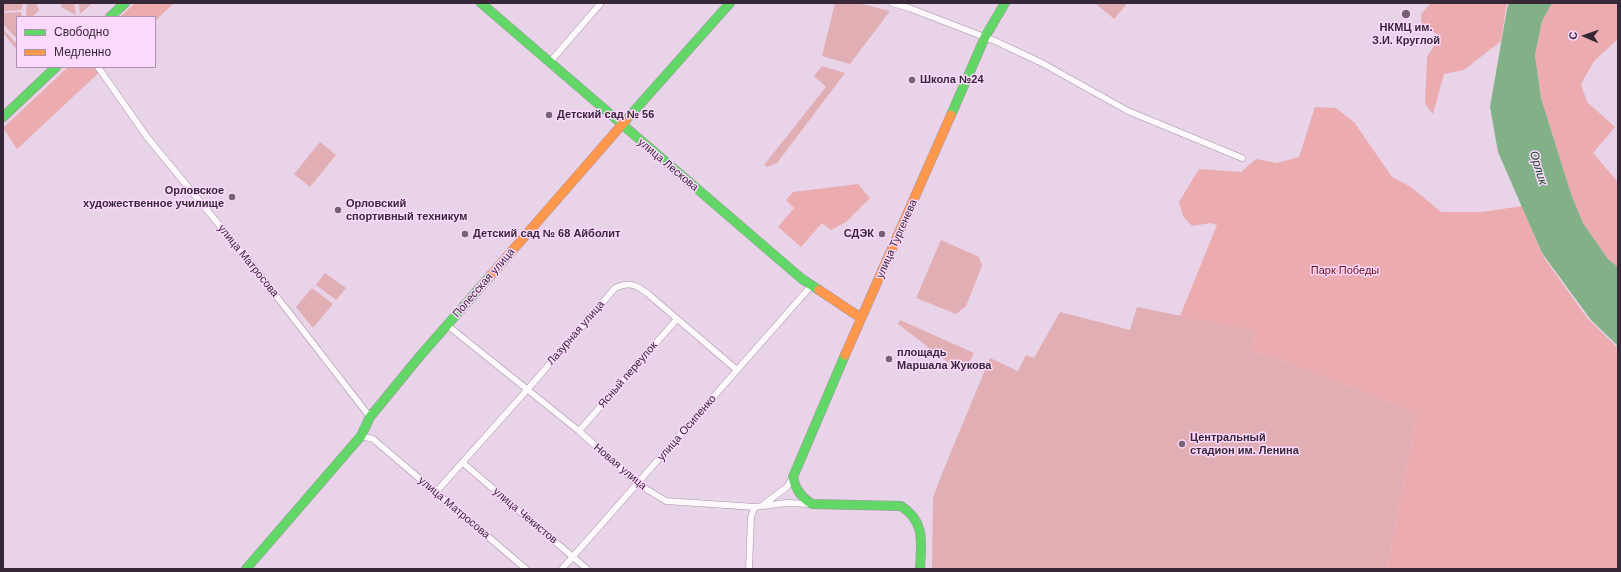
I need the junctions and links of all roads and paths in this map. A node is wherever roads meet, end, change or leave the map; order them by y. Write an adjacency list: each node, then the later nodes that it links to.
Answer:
1 (125, 3): 7 (main road)
2 (482, 3): 9 (main road, улица Лескова)
3 (601, 3): 9 (street)
4 (730, 3): 13 (main road, Полесская улица)
5 (892, 3): 8 (street)
6 (1005, 3): 8 (main road, улица Тургенева)
7 (111, 16)
8 (985, 38): 14 (street); 16 (main road, улица Тургенева)
9 (550, 62): 13 (main road, улица Лескова)
10 (55, 68): 12 (main road)
11 (99, 68): 21 (street, улица Матросова)
12 (3, 116)
13 (622, 125): 15 (main road, улица Лескова); 18 (main road, Полесская улица)
14 (1242, 158)
15 (810, 286): 16 (main road, улица Лескова); 19 (street, улица Осипенко)
16 (861, 318): 25 (main road, улица Тургенева)
17 (677, 319): 19 (street, Лазурная улица); 20 (street, Лазурная улица); 22 (street, Ясный переулок)
18 (447, 325): 20 (street, Новая улица); 21 (main road, Полесская улица)
19 (737, 370): 26 (street, улица Осипенко)
20 (527, 390): 22 (street, Новая улица); 24 (street, Лазурная улица)
21 (370, 417): 23 (main road, Полесская улица)
22 (579, 431): 26 (street, Новая улица)
23 (361, 436): 27 (street, улица Матросова); 32 (main road, Полесская улица)
24 (463, 463): 27 (street, Лазурная улица); 31 (street, улица Чекистов)
25 (793, 477): 28 (main road); 29 (street)
26 (638, 484): 30 (street, Новая улица); 31 (street, улица Осипенко)
27 (436, 492): 33 (street, улица Матросова)
28 (812, 504): 29 (street, Новая улица); 37 (main road, Новая улица)
29 (764, 505): 30 (street, Новая улица)
30 (755, 507): 36 (street)
31 (574, 557): 34 (street, улица Осипенко); 35 (street, улица Чекистов)
32 (246, 569)
33 (526, 569)
34 (562, 569)
35 (587, 569)
36 (749, 569)
37 (920, 569)

